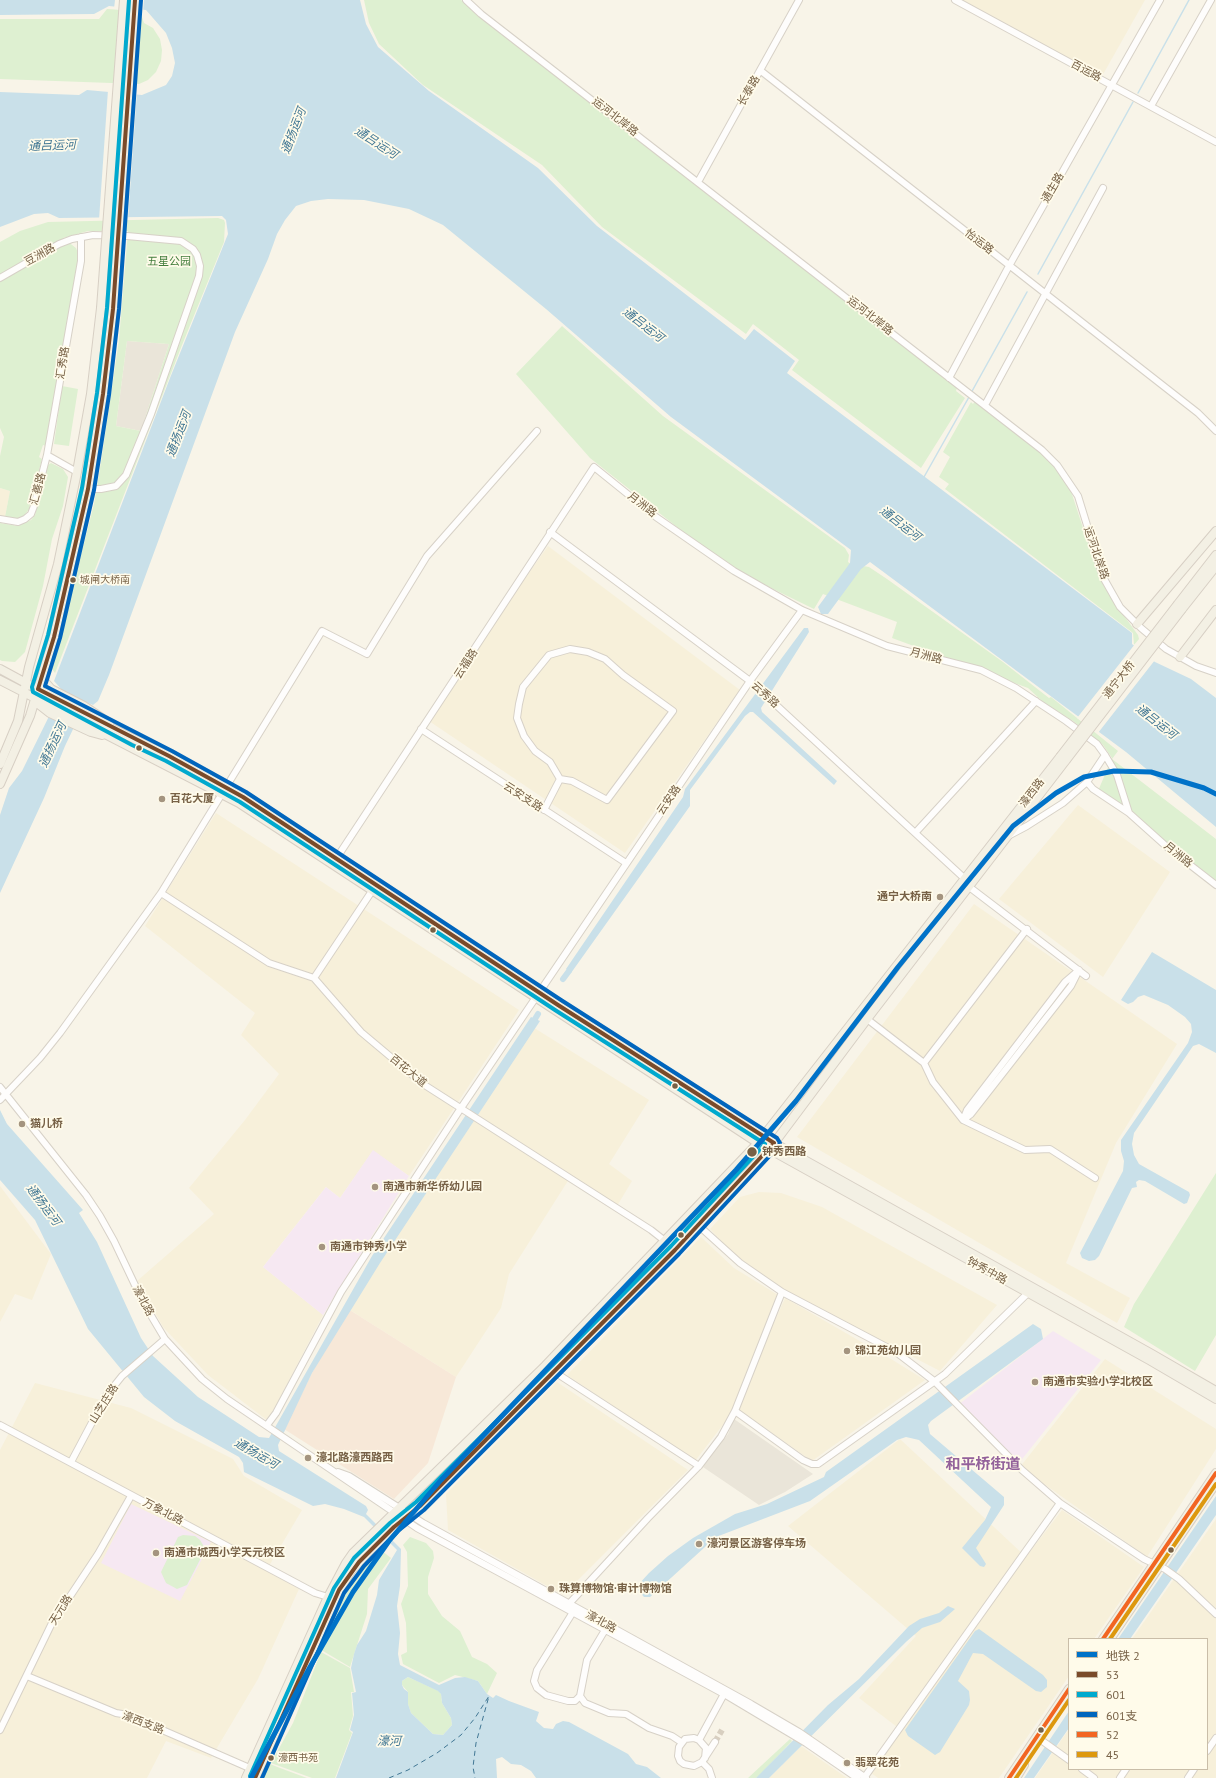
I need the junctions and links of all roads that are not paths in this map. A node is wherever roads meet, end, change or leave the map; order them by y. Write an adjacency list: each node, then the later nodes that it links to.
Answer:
1 (124, 0): 26 (main road, bridge)
2 (135, 0): 27 (main road, bridge)
3 (466, 0): 12 (street, 运河北岸路)
4 (800, 0): 8 (street, 长泰路)
5 (955, 0): 9 (street, 百运路)
6 (1160, 0): 9 (street, 通生路)
7 (1210, 0): 10 (street)
8 (761, 71): 12 (street, 长泰路); 15 (street, 怡运路)
9 (1112, 85): 10 (street, 百运路); 15 (street, 通生路)
10 (1151, 106): 11 (street, 百运路)
11 (1216, 142)
12 (698, 182): 18 (street, 运河北岸路)
13 (1103, 188): 17 (street)
14 (81, 237): 16 (street, 豆洲路); 24 (street, 汇秀路); 27 (street, 豆洲路)
15 (1009, 266): 17 (street, 怡运路); 18 (street, 通生路)
16 (0, 278)
17 (1045, 293): 19 (street); 20 (street, 怡运路)
18 (949, 378): 19 (street, 运河北岸路)
19 (982, 403): 36 (street, 运河北岸路)
20 (1198, 413): 21 (street, 怡运路); 23 (street, 怡运路)
21 (1216, 424)
22 (537, 431): 57 (street)
23 (1216, 431)
24 (47, 455): 26 (street); 28 (street, 汇善路)
25 (594, 467): 30 (street, 云福路); 34 (street, 月洲路)
26 (78, 472): 42 (main road)
27 (88, 489): 39 (main road)
28 (0, 519)
29 (1216, 531): 36 (main road)
30 (550, 532): 43 (street, 云秀路); 49 (street, 云福路)
31 (1216, 555): 33 (main road)
32 (1216, 566): 33 (main road)
33 (1180, 606): 52 (main road, 通宁大桥, bridge)
34 (802, 610): 43 (street, 云安路); 46 (street, 月洲路)
35 (1216, 610): 37 (main road)
36 (1137, 624): 37 (street, 运河北岸路)
37 (1180, 657): 40 (street, 运河北岸路)
38 (0, 669): 42 (main road)
39 (44, 669): 44 (main road); 47 (main road)
40 (1216, 673)
41 (0, 680): 45 (main road)
42 (26, 682): 44 (main road); 45 (main road)
43 (750, 682): 60 (street, 云秀路); 63 (street, 云安路)
44 (38, 690): 45 (main road); 47 (main road)
45 (30, 697): 47 (main road); 53 (main road); 56 (main road)
46 (1036, 701): 51 (street, 月洲路); 60 (street)
47 (55, 703): 48 (main road); 48 (main road)
48 (79, 716): 50 (main road); 50 (main road)
49 (421, 729): 58 (street, 云安支路); 62 (street, 云福路)
50 (122, 738): 57 (main road)
51 (1105, 755): 55 (street); 59 (street, 月洲路)
52 (1063, 758): 61 (main road, 濠西路); 64 (main road, 濠西路)
53 (0, 764)
54 (560, 779): 54 (street); 58 (street)
55 (1087, 782): 59 (street); 61 (street)
56 (0, 784)
57 (224, 791): 62 (main road); 67 (main road); 68 (street)
58 (544, 810): 63 (street, 云安支路)
59 (1129, 813): 65 (street, 月洲路)
60 (916, 832): 64 (street, 云秀路)
61 (1006, 837): 66 (main road, 濠西路)
62 (336, 859): 67 (main road)
63 (626, 863): 73 (street, 云安路)
64 (964, 878): 81 (main road, 濠西路)
65 (1216, 885)
66 (968, 886): 69 (street); 74 (main road, 濠西路)
67 (375, 888): 72 (street); 73 (main road)
68 (160, 893): 72 (street); 77 (street)
69 (1027, 929): 70 (street); 75 (street)
70 (1079, 970): 71 (street); 80 (street)
71 (1086, 976)
72 (314, 978): 79 (street, 百花大道)
73 (537, 994): 79 (street, 云安路); 81 (main road); 82 (main road)
74 (866, 1019): 75 (street); 83 (main road, 濠西路)
75 (924, 1063): 80 (street)
76 (0, 1087): 77 (street, 濠北路)
77 (6, 1094): 78 (street); 89 (street, 濠北路)
78 (0, 1100)
79 (463, 1109): 86 (street, 百花大道); 96 (street, 云安路)
80 (963, 1120): 84 (street)
81 (763, 1136): 82 (main road, 濠西路); 83 (main road)
82 (758, 1143): 83 (main road, 钟秀中路); 86 (main road, 濠西路)
83 (771, 1146): 85 (main road, 濠西路); 88 (main road, 钟秀中路); 92 (main road, 钟秀中路)
84 (1095, 1178)
85 (698, 1225): 87 (street); 90 (main road, 濠西路)
86 (665, 1241): 103 (main road, 濠西路)
87 (782, 1292): 91 (street); 94 (street)
88 (1028, 1293): 91 (street); 93 (main road, 钟秀中路)
89 (165, 1339): 96 (street, 濠北路); 97 (street, 山芝庄路)
90 (553, 1371): 98 (street); 104 (main road, 濠西路)
91 (934, 1381): 94 (street); 102 (street)
92 (1216, 1391)
93 (1216, 1399)
94 (735, 1412): 98 (street)
95 (0, 1425): 97 (street, 万象北路)
96 (268, 1427): 103 (street, 濠北路)
97 (71, 1462): 101 (street, 万象北路)
98 (699, 1466): 107 (street)
99 (1216, 1473): 105 (main road)
100 (1216, 1483): 105 (main road)
101 (132, 1496): 106 (street, 万象北路); 113 (street, 天元路)
102 (1060, 1503): 105 (street); 134 (street)
103 (397, 1511): 104 (street, 濠北路); 106 (main road, 濠西路)
104 (407, 1517): 107 (street, 濠北路); 130 (main road, 濠西路)
105 (1160, 1566): 109 (street); 111 (main road); 112 (main road)
106 (328, 1597): 130 (main road, 濠西路)
107 (567, 1606): 108 (street, 濠北路); 119 (street, 濠北路)
108 (573, 1612): 110 (street, 濠北路); 116 (street)
109 (1216, 1614)
110 (605, 1630): 115 (street, 濠北路); 116 (street)
111 (1104, 1638)
112 (1111, 1638)
113 (27, 1676): 118 (street, 天元路); 130 (street, 濠西支路)
114 (1068, 1690): 135 (main road)
115 (724, 1694): 119 (street, 濠北路); 121 (street)
116 (580, 1696): 122 (street)
117 (1068, 1701): 125 (main road)
118 (0, 1730)
119 (797, 1734): 124 (street, 濠北路)
120 (1216, 1738): 126 (street)
121 (699, 1740): 122 (street); 128 (street)
122 (681, 1742): 128 (street)
123 (715, 1742): 128 (street)
124 (808, 1742): 133 (street, 濠北路); 134 (street, 濠北路)
125 (1043, 1742): 127 (street); 136 (main road)
126 (1208, 1750)
127 (1068, 1759)
128 (704, 1760): 132 (street)
129 (1083, 1770): 137 (street)
130 (255, 1773): 131 (main road, 濠西路)
131 (246, 1778)
132 (712, 1778)
133 (857, 1778)
134 (865, 1778)
135 (1009, 1778)
136 (1016, 1778)
137 (1094, 1778)

